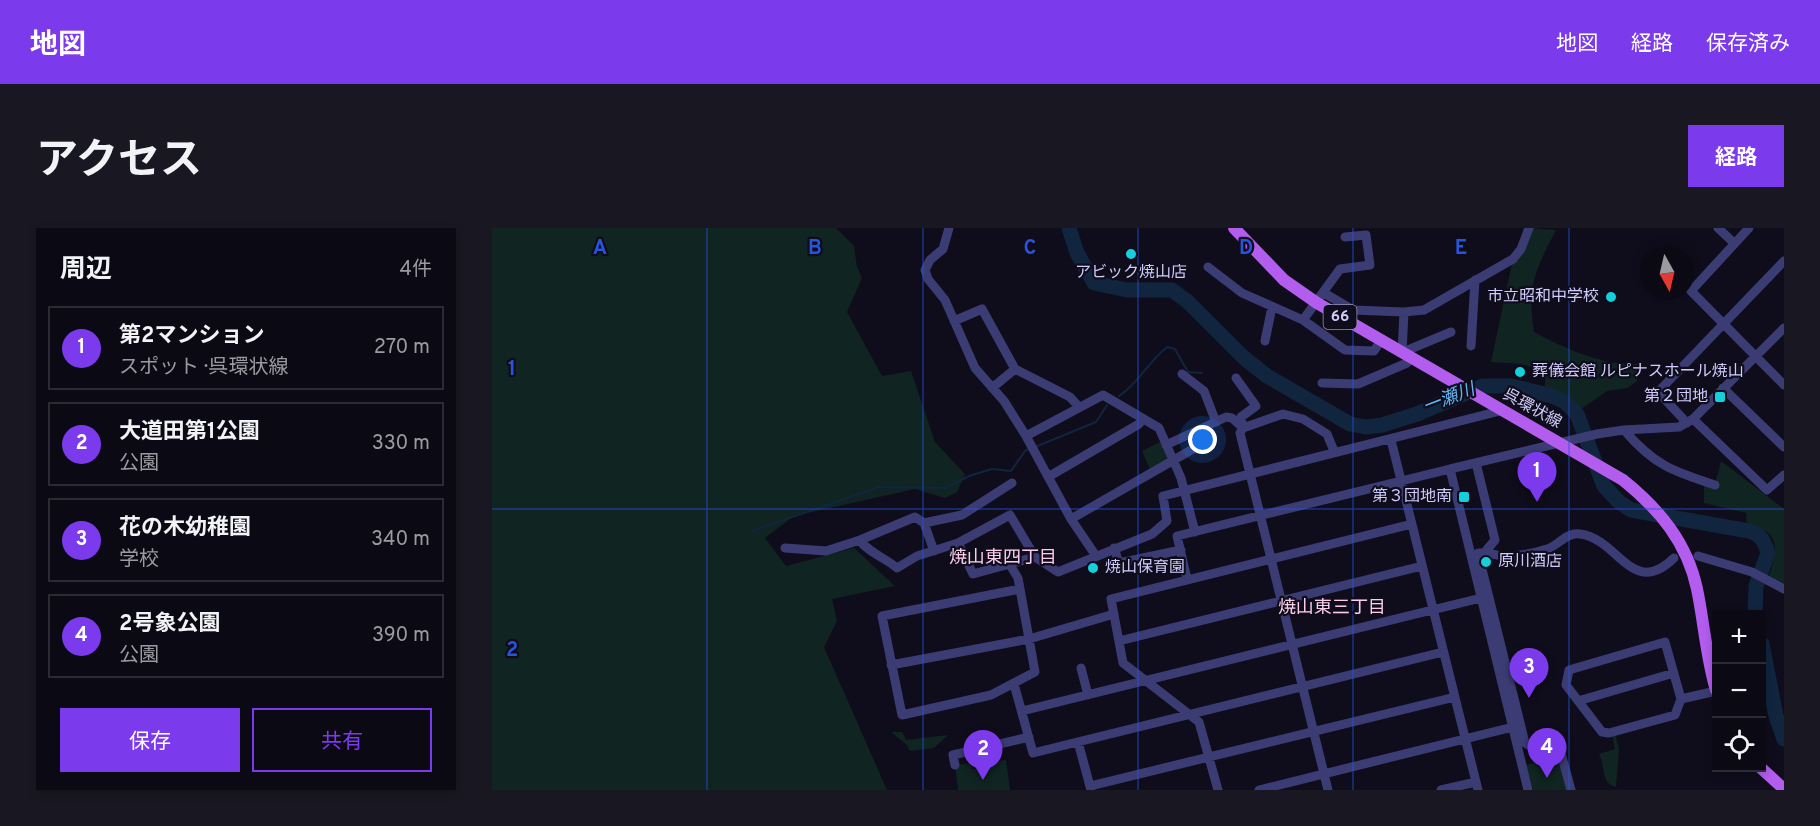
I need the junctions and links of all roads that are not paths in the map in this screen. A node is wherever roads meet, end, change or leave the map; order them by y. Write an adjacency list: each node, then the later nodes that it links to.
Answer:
1 (949, 228): 15 (street)
2 (1234, 228): 11 (main road, 呉環状線 / 66)
3 (1529, 228): 10 (street)
4 (1718, 228): 7 (street)
5 (1749, 228): 7 (street)
6 (1345, 237): 11 (street)
7 (1734, 243): 16 (street)
8 (1784, 261): 16 (street)
9 (1208, 267): 12 (street)
10 (1475, 280): 13 (street); 21 (street)
11 (1321, 298): 13 (street); 14 (street); 20 (main road, 呉環状線 / 66)
12 (1272, 307): 14 (street); 19 (street)
13 (1404, 312): 22 (street)
14 (1303, 320): 20 (street)
15 (954, 321): 24 (street); 29 (street)
16 (1723, 325): 23 (street); 34 (street)
17 (1784, 328): 23 (street)
18 (1451, 332): 22 (street)
19 (1264, 341)
20 (1380, 342): 22 (main road, 呉環状線 / 66)
21 (1472, 346)
22 (1406, 356): 27 (street); 32 (main road, 呉環状線 / 66)
23 (1756, 356): 28 (street); 30 (street)
24 (1015, 369): 29 (street); 31 (street)
25 (1182, 374): 35 (street)
26 (1236, 378): 36 (street)
27 (1322, 383)
28 (1784, 385)
29 (992, 388): 39 (street)
30 (1723, 388): 34 (street); 42 (street)
31 (1079, 407): 33 (street); 39 (street)
32 (1500, 411): 38 (street); 40 (main road, 呉環状線 / 66)
33 (1143, 419): 41 (street); 50 (street)
34 (1690, 421): 37 (street); 49 (street)
35 (1216, 422): 36 (street); 41 (street)
36 (1243, 428): 44 (street); 48 (street)
37 (1624, 430): 40 (street); 53 (street)
38 (1391, 440): 44 (street); 51 (street)
39 (1030, 442): 50 (street)
40 (1559, 443): 46 (street); 88 (main road, 呉環状線 / 66)
41 (1166, 444): 45 (street)
42 (1784, 447)
43 (1193, 449): 45 (street)
44 (1334, 451): 48 (street)
45 (1172, 460): 54 (street); 56 (street)
46 (1476, 463): 47 (street); 66 (street)
47 (1450, 469): 51 (street); 77 (street)
48 (1250, 472): 54 (street); 55 (street)
49 (1784, 475)
50 (1048, 477): 56 (street)
51 (1401, 481): 55 (street); 58 (street)
52 (1012, 483): 57 (street)
53 (1715, 485)
54 (1185, 490): 59 (street); 63 (street)
55 (1261, 516): 59 (street); 70 (street)
56 (1071, 519): 67 (street)
57 (924, 523): 60 (street); 65 (street)
58 (1412, 524): 70 (street); 73 (street)
59 (1195, 532): 64 (street)
60 (860, 540): 62 (street); 65 (street)
61 (958, 543): 65 (street); 69 (street); 72 (street)
62 (785, 548)
63 (1114, 548): 64 (street); 67 (street)
64 (1180, 550): 74 (street)
65 (934, 551)
66 (1485, 552): 71 (street); 116 (street)
67 (1096, 556): 69 (street)
68 (1698, 556): 76 (street)
69 (1035, 557): 72 (street)
70 (1271, 558): 74 (street); 78 (street)
71 (1674, 558)
72 (1010, 564): 75 (street)
73 (1422, 566): 78 (street); 79 (street)
74 (1187, 579): 80 (street)
75 (1020, 589): 81 (street); 85 (street)
76 (1784, 589)
77 (1481, 598): 79 (street); 99 (street)
78 (1281, 601): 82 (street); 83 (street)
79 (1433, 609): 83 (street); 84 (street)
80 (1113, 614): 81 (street); 82 (street)
81 (1029, 639): 85 (street); 90 (street)
82 (1119, 641): 89 (street)
83 (1292, 644): 89 (street); 91 (street)
84 (1443, 652): 91 (street); 94 (street)
85 (891, 665): 90 (street)
86 (1081, 668): 93 (street)
87 (1674, 673): 95 (street); 96 (street); 96 (street)
88 (1712, 676)
89 (1146, 681): 93 (street); 98 (street)
90 (1014, 684): 97 (street)
91 (1302, 687): 98 (street); 100 (street)
92 (1712, 691): 95 (street)
93 (1088, 695): 97 (street)
94 (1455, 697): 100 (street); 102 (street)
95 (1681, 699): 96 (street)
96 (1578, 701)
97 (1022, 711): 101 (street)
98 (1189, 714): 103 (street); 104 (street)
99 (1513, 727): 102 (street); 115 (street)
100 (1314, 731): 104 (street); 107 (street)
101 (1029, 738): 103 (street); 105 (street)
102 (1465, 739): 107 (street); 108 (street)
103 (1078, 742): 109 (street)
104 (1209, 757): 109 (street); 111 (street)
105 (955, 765)
106 (1765, 772): 110 (main road)
107 (1324, 774): 112 (street); 113 (street)
108 (1477, 786): 114 (street)
109 (1091, 788)
110 (1784, 789)
111 (1218, 790)
112 (1259, 790)
113 (1328, 790)
114 (1441, 790)
115 (1528, 790)
116 (1571, 790)

